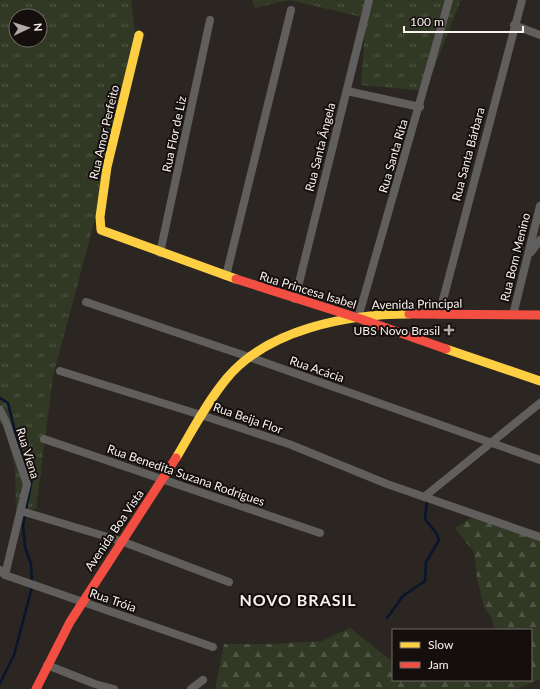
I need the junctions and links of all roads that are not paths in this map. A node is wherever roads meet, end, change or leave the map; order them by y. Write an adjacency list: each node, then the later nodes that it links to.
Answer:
1 (369, 0): 9 (street, Rua Santa Ângela)
2 (449, 0): 10 (street, Rua Santa Rita)
3 (522, 0): 6 (street, Rua Santa Bárbara)
4 (291, 10): 16 (street)
5 (210, 20): 14 (street, Rua Flor de Liz)
6 (514, 25): 8 (street); 19 (street, Rua Santa Bárbara)
7 (139, 35): 12 (street, Rua Amor Perfeito)
8 (540, 35)
9 (347, 91): 10 (street); 17 (street, Rua Santa Ângela)
10 (420, 107): 22 (street, Rua Santa Rita)
11 (540, 206): 15 (street, Rua Bom Menino)
12 (105, 232): 14 (street, Rua Princesa Isabel)
13 (540, 240): 15 (street)
14 (160, 253): 16 (street, Rua Princesa Isabel)
15 (529, 254): 20 (street, Rua Bom Menino)
16 (226, 276): 17 (street, Rua Princesa Isabel)
17 (295, 299): 22 (street, Rua Princesa Isabel)
18 (86, 302): 23 (street, Rua Acácia)
19 (439, 315): 20 (street, Avenida Principal); 22 (street, Avenida Principal)
20 (513, 315): 21 (street, Avenida Principal)
21 (540, 315)
22 (358, 318): 23 (street, Avenida Principal); 25 (street, Rua Princesa Isabel)
23 (249, 357): 26 (street, Avenida Principal); 31 (street, Rua Acácia)
24 (60, 371): 29 (street, Rua Beija Flor)
25 (540, 381)
26 (220, 389): 29 (street, Avenida Boa Vista)
27 (540, 403): 31 (street)
28 (0, 410): 35 (street, Rua Viena)
29 (201, 415): 33 (street, Avenida Boa Vista); 34 (street, Rua Beija Flor)
30 (44, 439): 33 (street, Rua Benedita Suzana Rodrigues)
31 (490, 442): 32 (street, Rua Acácia); 34 (street)
32 (540, 460)
33 (163, 480): 36 (street, Rua Benedita Suzana Rodrigues); 38 (street, Avenida Boa Vista)
34 (424, 497): 37 (street, Rua Beija Flor)
35 (21, 511): 38 (street); 39 (street, Rua Viena)
36 (320, 533)
37 (540, 537)
38 (121, 542): 40 (street); 41 (street, Avenida Boa Vista)
39 (3, 572): 41 (street, Rua Tróia)
40 (229, 582)
41 (82, 602): 42 (street, Rua Tróia); 43 (street, Avenida Boa Vista)
42 (213, 647)
43 (47, 665): 45 (street, Avenida Boa Vista); 46 (street)
44 (203, 680): 47 (street)
45 (36, 689)
46 (114, 689)
47 (191, 689)

